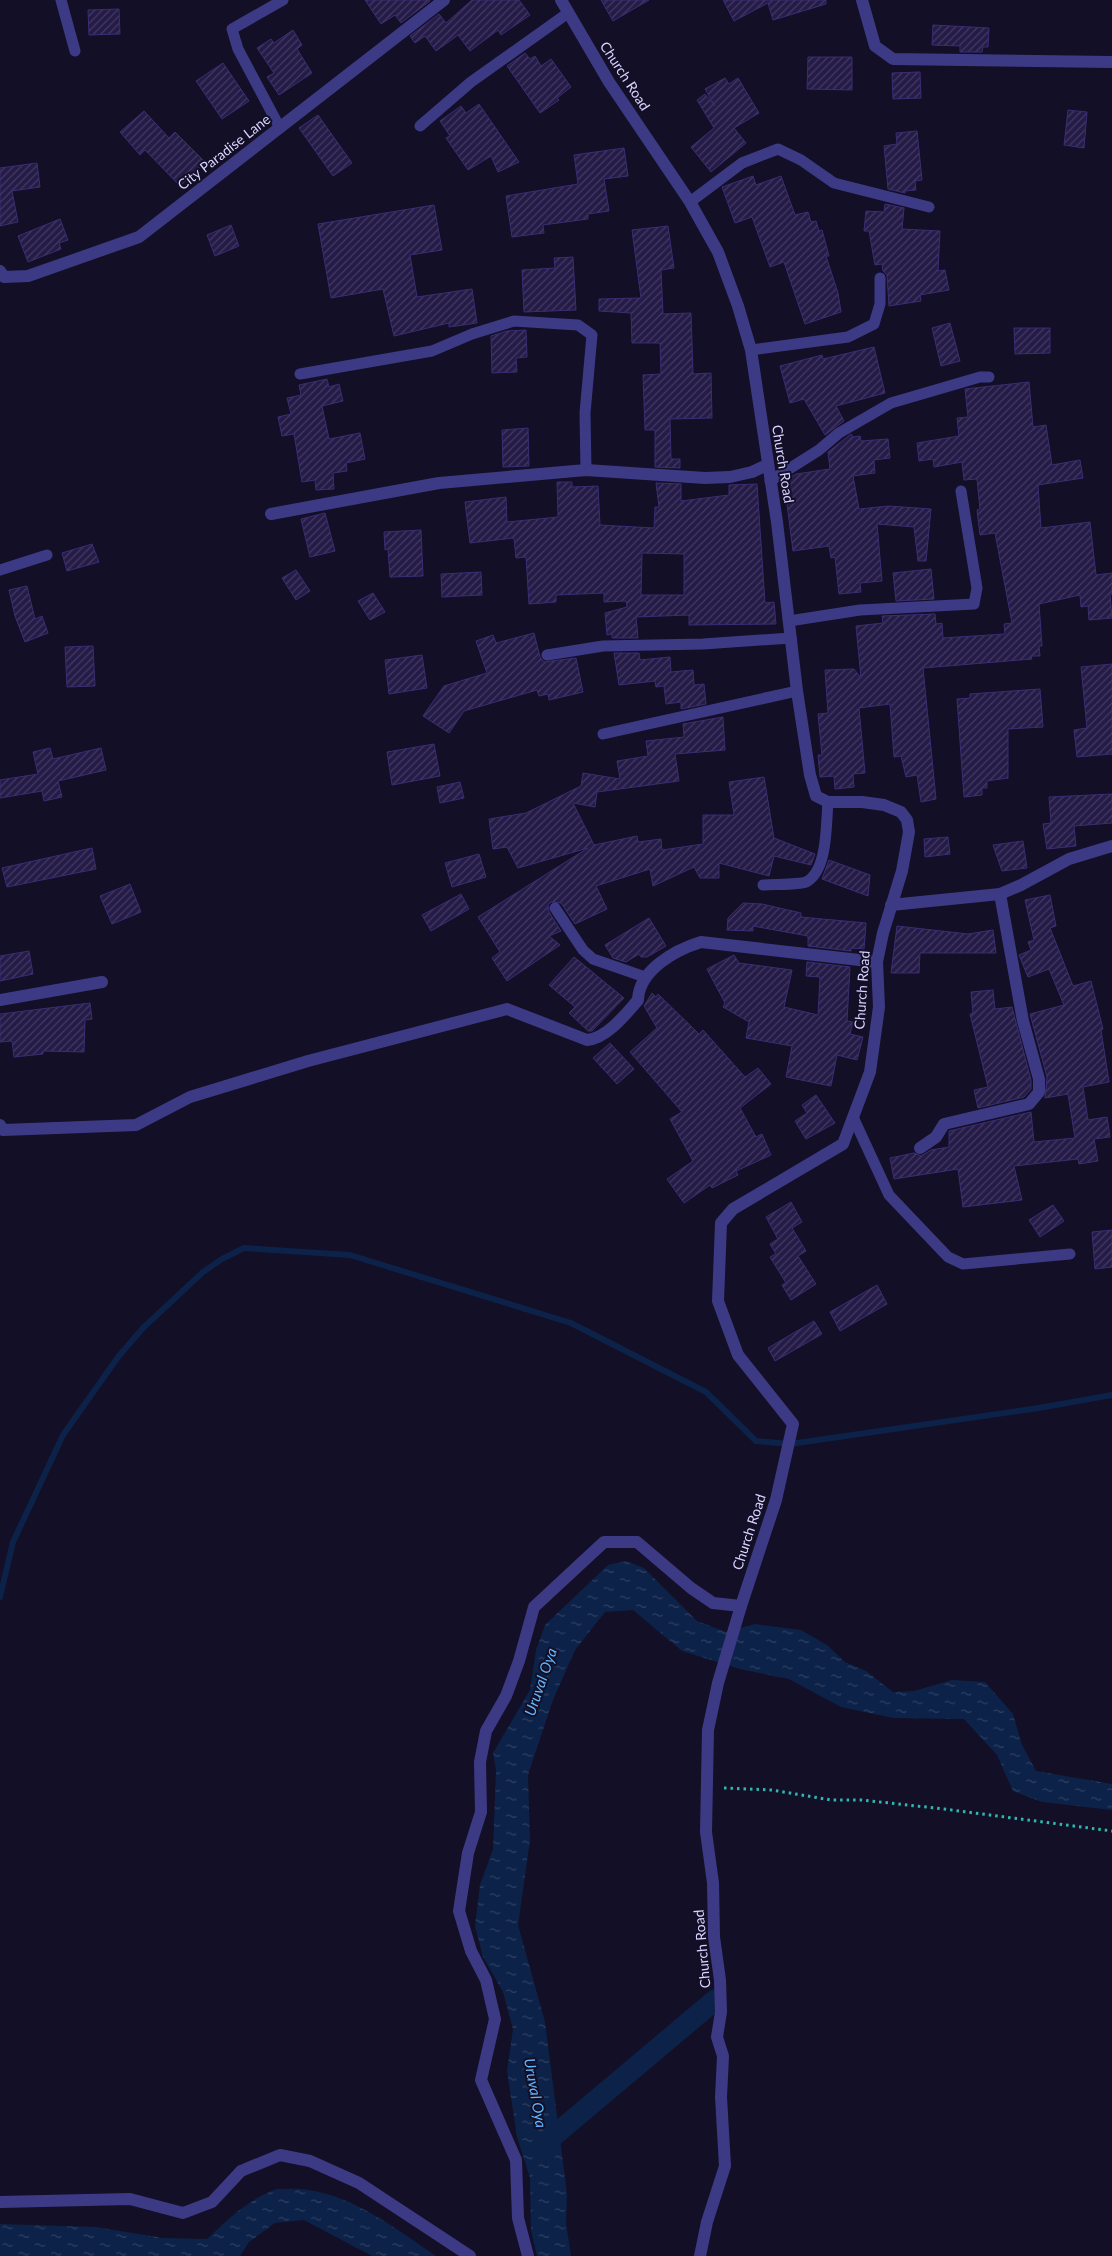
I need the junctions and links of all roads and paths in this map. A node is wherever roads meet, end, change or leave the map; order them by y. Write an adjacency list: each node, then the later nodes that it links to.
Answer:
1 (60, 0): 7 (lane)
2 (283, 0): 10 (lane)
3 (444, 0): 10 (street, City Paradise Lane)
4 (561, 0): 6 (street, Church Road)
5 (862, 0): 8 (street)
6 (568, 13): 9 (lane); 11 (street, Church Road)
7 (75, 51)
8 (1112, 62)
9 (420, 126)
10 (280, 128): 13 (street, City Paradise Lane)
11 (690, 202): 12 (lane); 15 (street, Church Road)
12 (929, 207)
13 (0, 271)
14 (880, 278): 15 (lane)
15 (751, 350): 18 (street, Church Road)
16 (300, 374): 19 (lane)
17 (989, 377): 20 (lane)
18 (767, 465): 19 (street); 20 (street, Church Road)
19 (586, 470): 22 (street)
20 (770, 480): 25 (street, Church Road)
21 (961, 491): 25 (lane)
22 (271, 514)
23 (47, 554): 24 (lane)
24 (0, 570)
25 (789, 621): 26 (street, Church Road)
26 (791, 638): 27 (lane); 28 (street, Church Road)
27 (547, 655)
28 (797, 691): 29 (lane); 30 (street, Church Road)
29 (603, 734)
30 (828, 802): 32 (lane); 34 (street, Church Road)
31 (1112, 846): 33 (street)
32 (764, 885)
33 (1000, 894): 34 (street); 42 (street)
34 (892, 905): 36 (street, Church Road)
35 (555, 908): 37 (lane)
36 (877, 962): 37 (street); 40 (street, Church Road)
37 (645, 977): 41 (street)
38 (102, 982): 39 (street)
39 (0, 1000)
40 (853, 1117): 43 (lane); 44 (street, Church Road)
41 (0, 1125)
42 (920, 1148)
43 (1070, 1254)
44 (741, 1606): 45 (street, Church Road); 49 (street)
45 (706, 1786): 46 (path); 50 (street, Church Road)
46 (1112, 1831)
47 (0, 2202): 48 (street)
48 (470, 2256)
49 (528, 2256)
50 (700, 2256)

